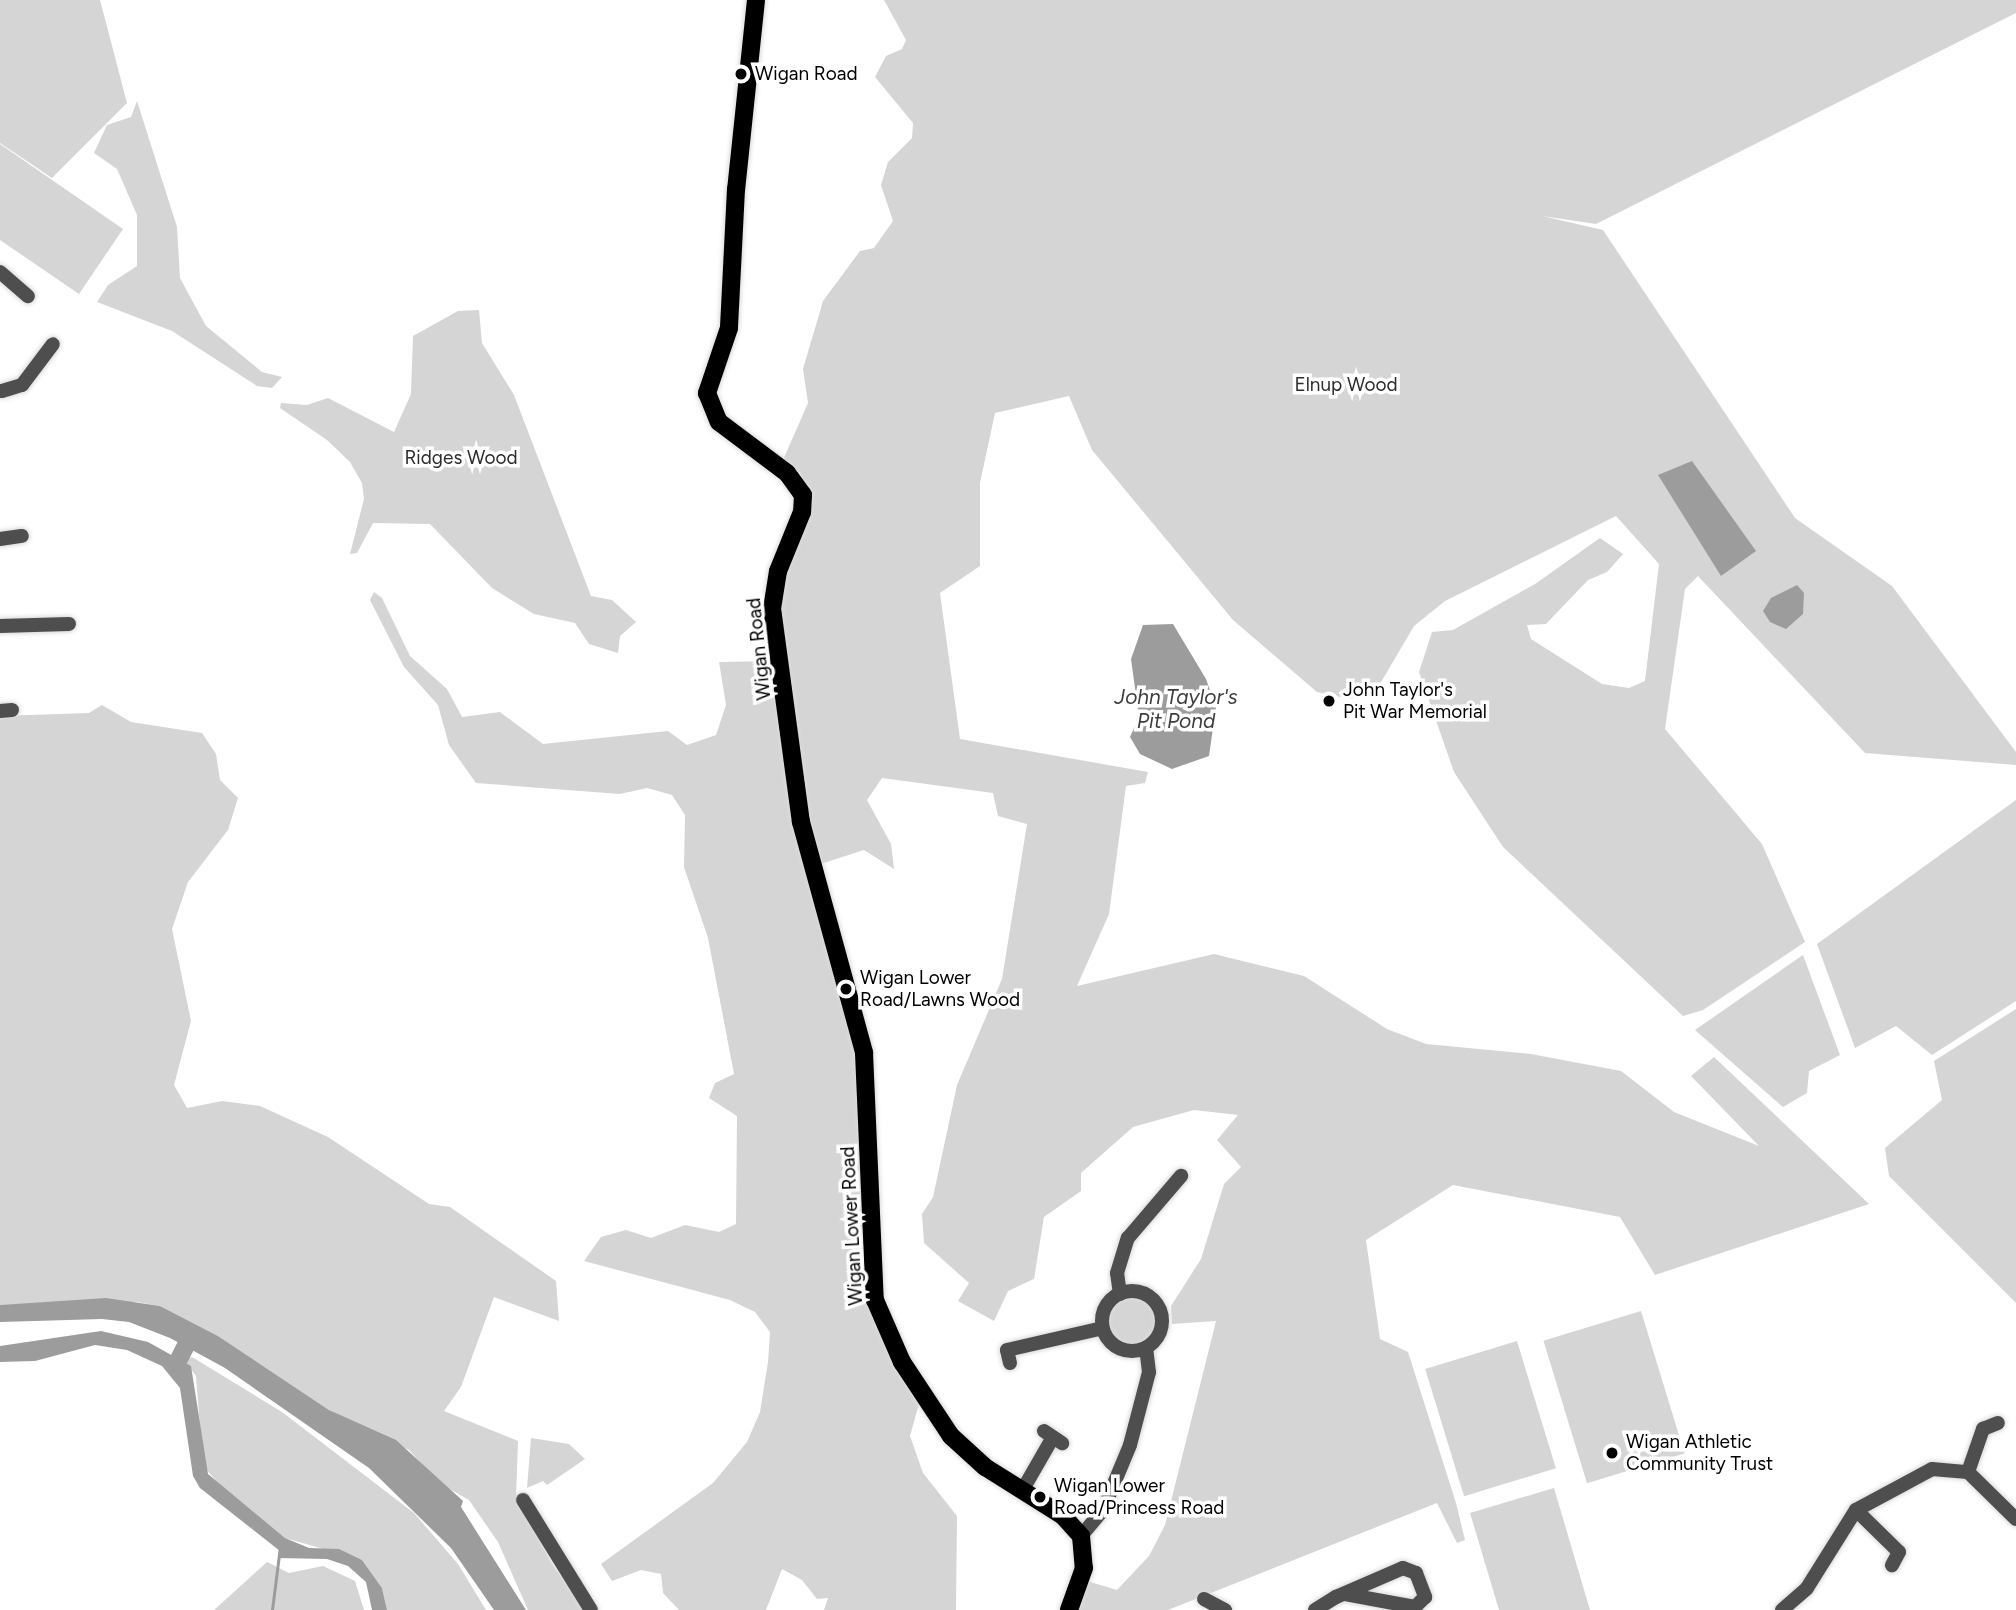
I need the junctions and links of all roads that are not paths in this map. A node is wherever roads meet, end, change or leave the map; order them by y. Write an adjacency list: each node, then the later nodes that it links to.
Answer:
1 (756, 0): 10 (main road, Wigan Road)
2 (0, 272): 3 (street)
3 (28, 296)
4 (53, 344): 5 (street)
5 (1, 394)
6 (23, 536): 7 (street)
7 (0, 539)
8 (69, 624): 9 (street)
9 (0, 626)
10 (806, 843): 19 (main road, Wigan Lower Road)
11 (1181, 1175): 12 (street)
12 (1120, 1294): 13 (street); 14 (street)
13 (1103, 1328): 14 (street); 15 (street)
14 (1146, 1349): 23 (street)
15 (1010, 1363)
16 (1998, 1423): 18 (street)
17 (1053, 1437): 19 (street)
18 (1968, 1472): 21 (street); 22 (street)
19 (1022, 1491): 23 (main road, Wigan Lower Road)
20 (523, 1500): 27 (street)
21 (1856, 1510): 24 (street); 31 (street)
22 (2016, 1519)
23 (1081, 1536): 28 (main road)
24 (1901, 1556)
25 (1345, 1594): 25 (street); 30 (street)
26 (1204, 1598): 29 (street)
27 (591, 1610)
28 (1069, 1610)
29 (1225, 1610)
30 (1315, 1610)
31 (1782, 1610)

